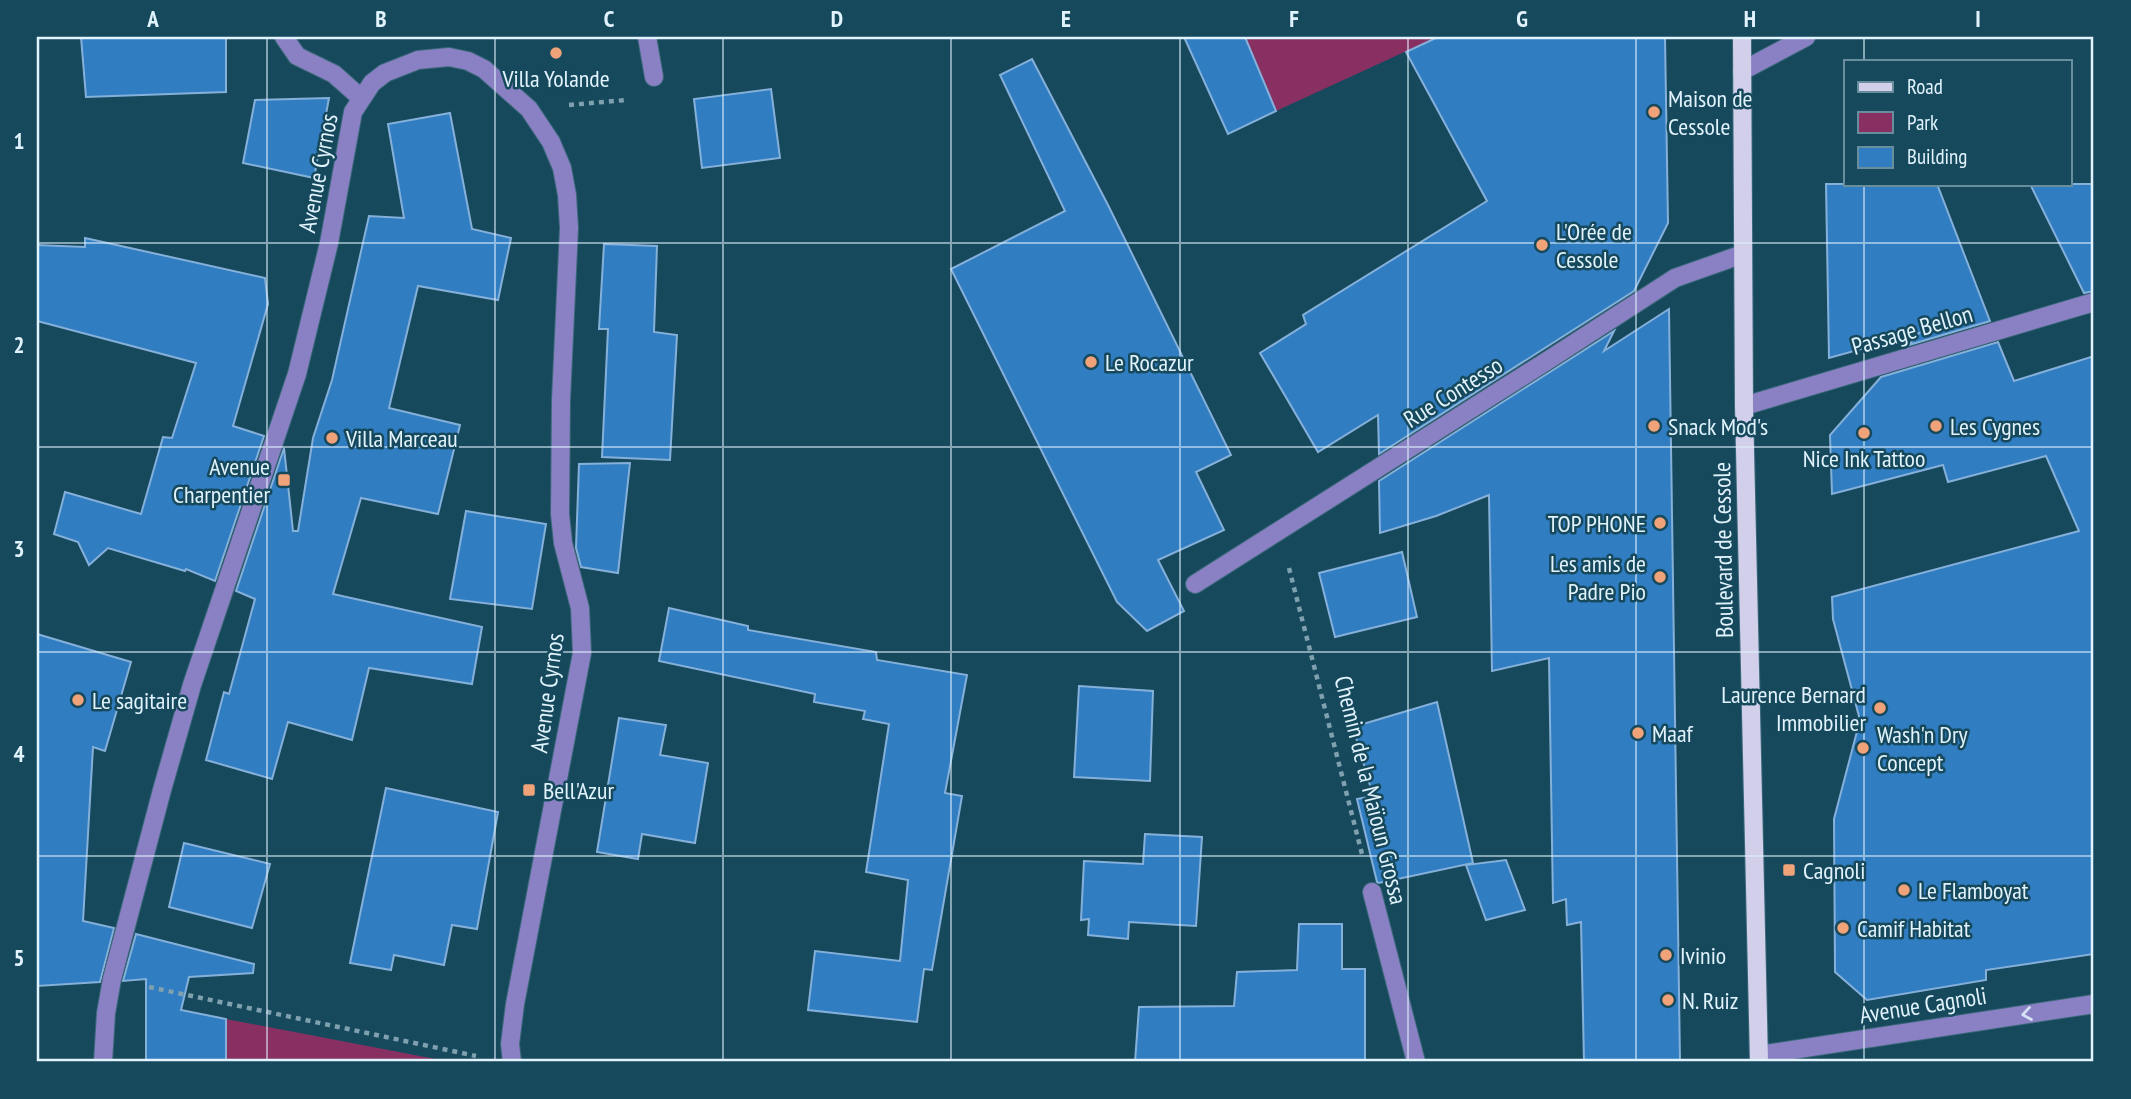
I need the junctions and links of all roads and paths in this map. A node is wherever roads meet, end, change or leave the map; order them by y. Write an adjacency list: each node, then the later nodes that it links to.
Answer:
1 (284, 37): 7 (street)
2 (647, 37): 6 (street)
3 (1742, 37): 5 (main road, Boulevard de Cessole)
4 (1806, 37): 5 (street)
5 (1742, 71): 9 (main road, Boulevard de Cessole)
6 (654, 77): 8 (path)
7 (361, 98): 8 (street, Avenue Cyrnos); 15 (street, Avenue Cyrnos)
8 (529, 109): 20 (street, Avenue Cyrnos)
9 (1743, 254): 11 (main road, Boulevard de Cessole); 12 (street, Rue Contesso)
10 (2094, 302): 11 (street, Passage Bellon)
11 (1744, 406): 18 (main road, Boulevard de Cessole)
12 (1280, 530): 13 (street, Rue Contesso); 14 (path, Chemin de la Maïoun Grossa)
13 (1195, 584)
14 (1372, 892): 21 (street, Chemin de la Maïoun Grossa)
15 (112, 979): 17 (path); 19 (street, Avenue Cyrnos)
16 (2094, 1004): 18 (street, Avenue Cagnoli, one-way to 18)
17 (477, 1056)
18 (1759, 1059)
19 (103, 1062)
20 (512, 1062)
21 (1416, 1062)

